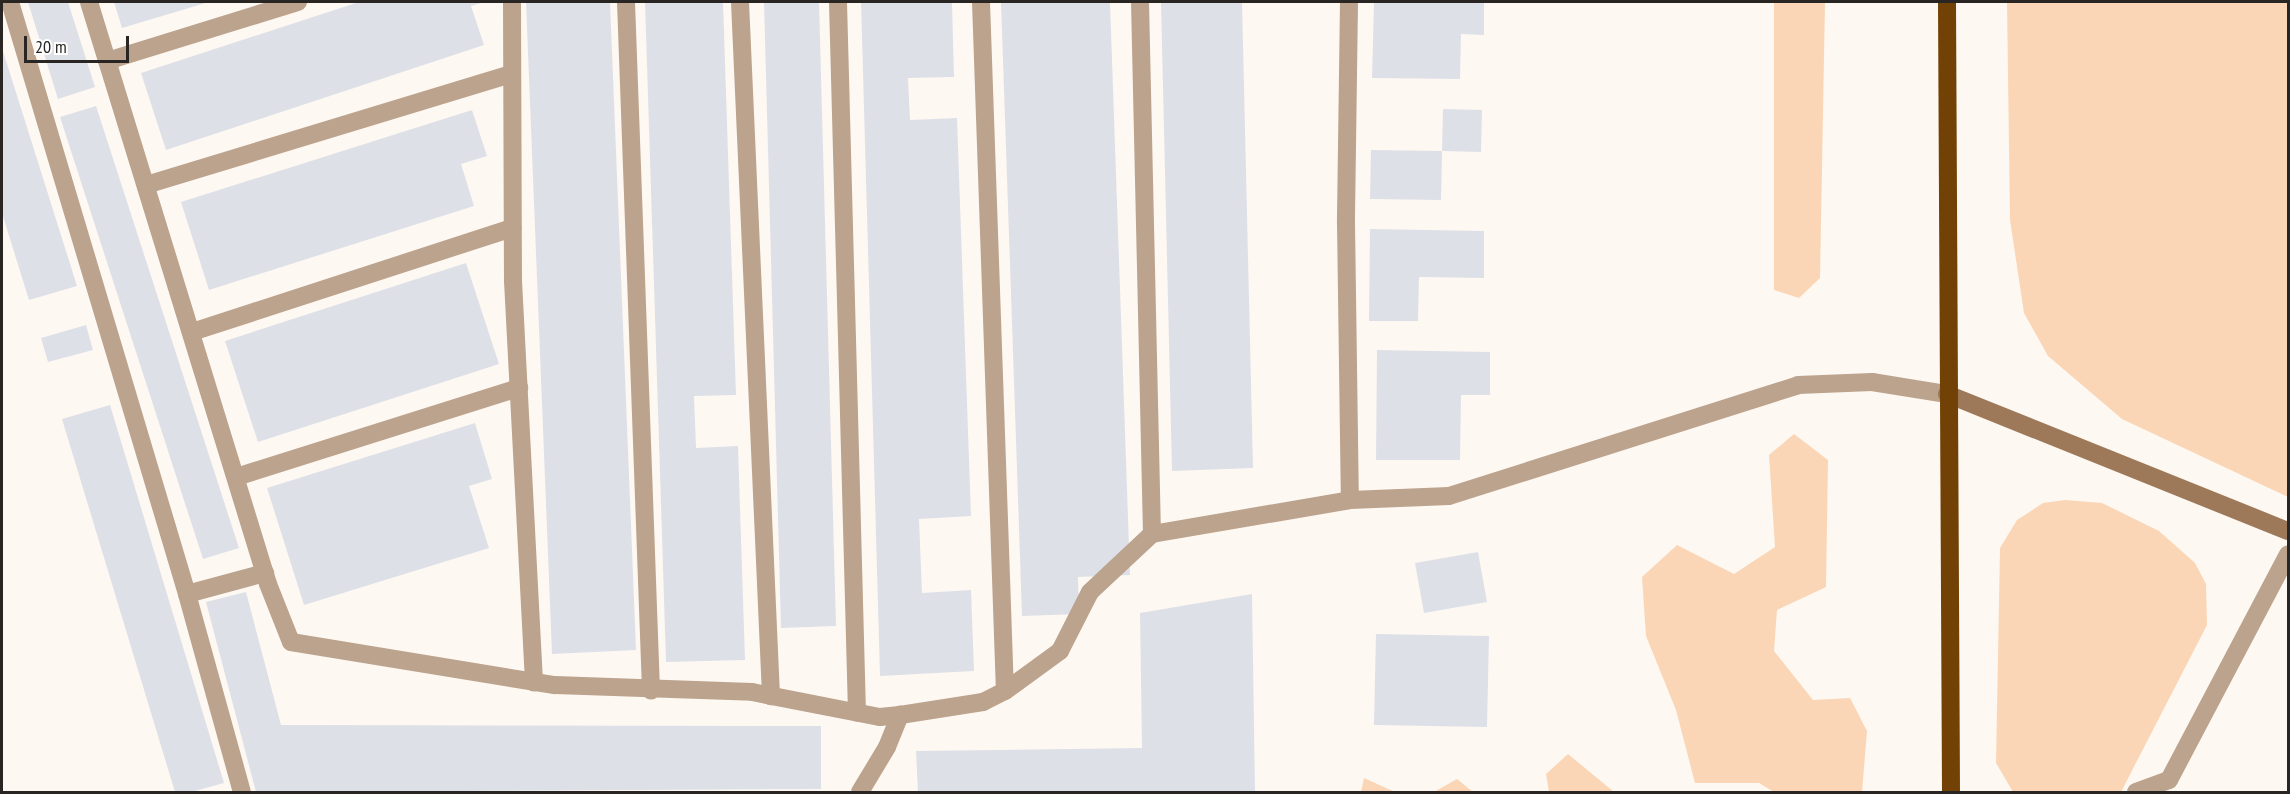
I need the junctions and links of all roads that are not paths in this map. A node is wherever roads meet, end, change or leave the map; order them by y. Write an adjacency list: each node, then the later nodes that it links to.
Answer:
1 (10, 2): 25 (lane)
2 (89, 2): 12 (lane)
3 (298, 2): 12 (lane)
4 (512, 2): 13 (lane)
5 (626, 2): 27 (lane)
6 (740, 2): 29 (lane)
7 (838, 2): 30 (lane)
8 (981, 2): 28 (lane)
9 (1140, 2): 22 (lane)
10 (1349, 2): 20 (lane)
11 (1947, 2): 18 (highway)
12 (108, 61): 14 (lane)
13 (512, 74): 14 (lane); 15 (lane)
14 (146, 184): 16 (lane)
15 (513, 228): 16 (lane); 17 (lane)
16 (192, 332): 19 (lane)
17 (519, 388): 19 (lane); 26 (lane)
18 (1947, 394): 20 (lane); 21 (street); 34 (highway)
19 (236, 477): 24 (lane)
20 (1350, 500): 22 (lane)
21 (2289, 531)
22 (1152, 534): 28 (lane)
23 (2289, 554): 35 (lane)
24 (264, 573): 25 (lane); 26 (lane)
25 (187, 594): 32 (lane)
26 (534, 682): 27 (lane)
27 (651, 691): 29 (lane)
28 (1005, 691): 31 (lane)
29 (771, 696): 30 (lane)
30 (856, 713): 31 (lane)
31 (900, 715): 33 (lane)
32 (242, 792)
33 (860, 792)
34 (1951, 792)
35 (2136, 792)

